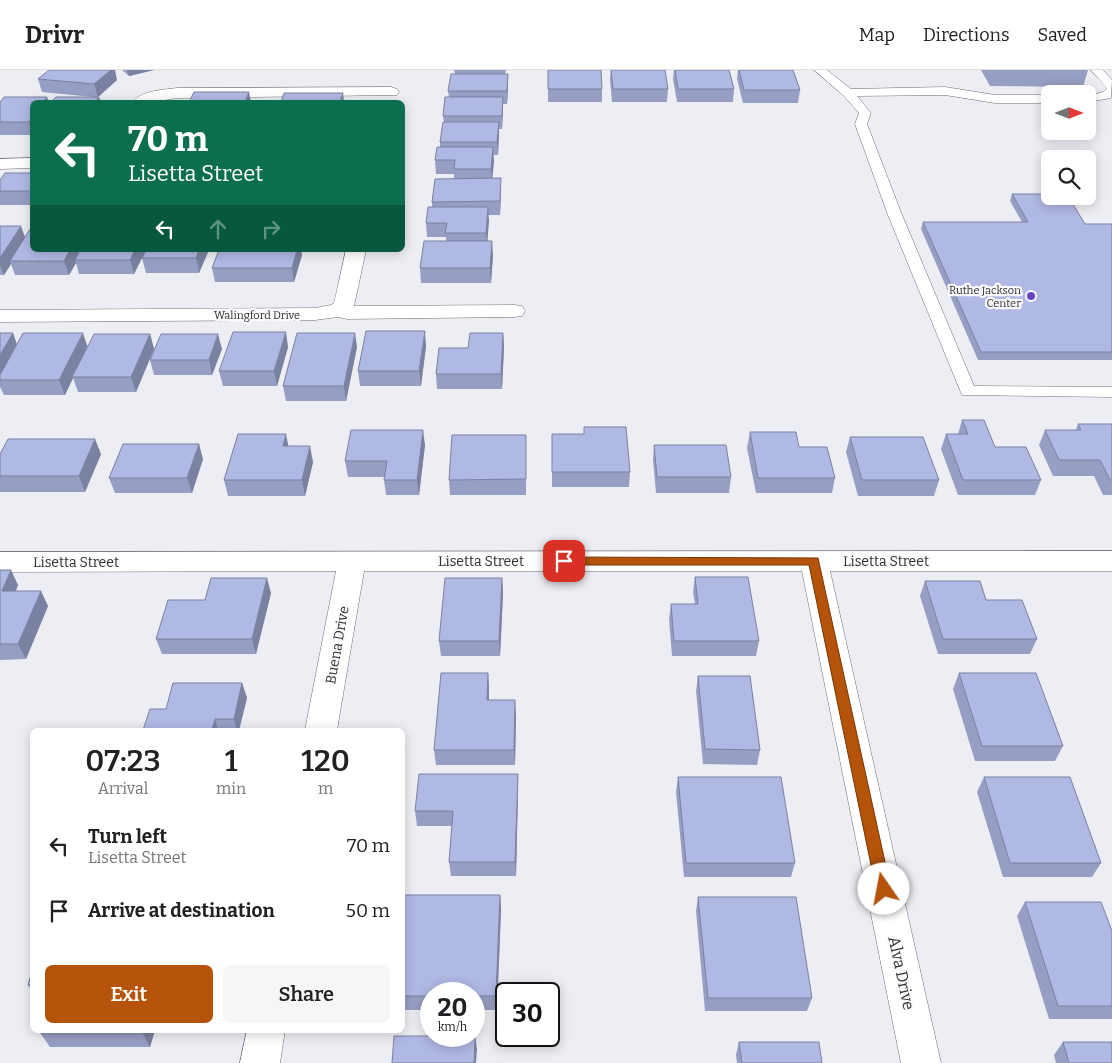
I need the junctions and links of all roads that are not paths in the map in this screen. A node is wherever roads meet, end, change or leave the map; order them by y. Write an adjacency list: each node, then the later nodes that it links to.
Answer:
1 (820, 70): 5 (lane)
2 (1097, 70): 3 (lane)
3 (1112, 88): 6 (lane)
4 (391, 91): 7 (street)
5 (848, 93): 8 (lane); 15 (lane)
6 (1096, 98)
7 (145, 100)
8 (1041, 100)
9 (0, 164): 10 (street)
10 (30, 164)
11 (356, 252): 12 (street)
12 (338, 311): 13 (street, Walingford Drive); 14 (street, Walingford Drive)
13 (514, 311)
14 (0, 316)
15 (1112, 392)
16 (352, 561): 17 (street, Lisetta Street); 19 (street, Lisetta Street); 20 (street, Buena Drive)
17 (814, 561): 18 (street, Lisetta Street); 23 (street, Alva Drive)
18 (1112, 561)
19 (0, 562)
20 (322, 728)
21 (265, 1033): 22 (street)
22 (260, 1063)
23 (921, 1063)

